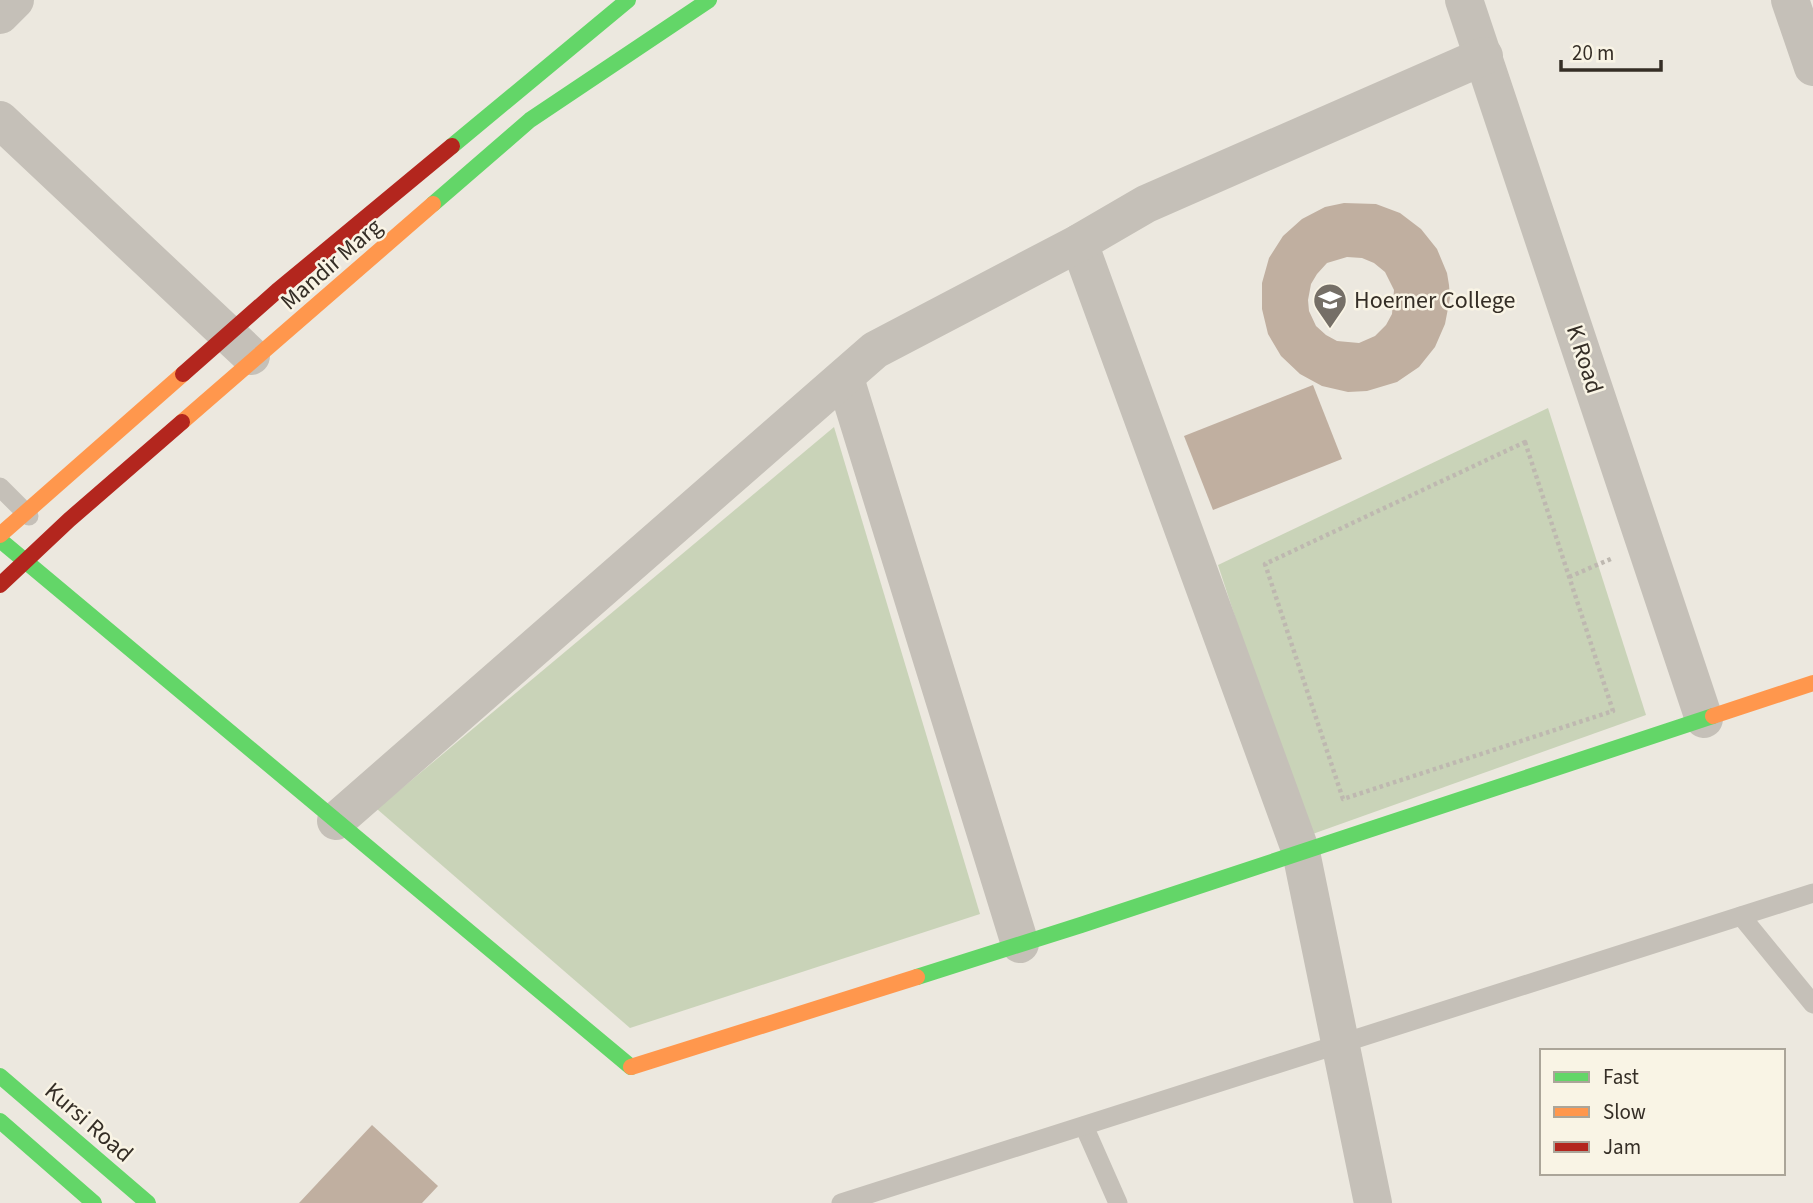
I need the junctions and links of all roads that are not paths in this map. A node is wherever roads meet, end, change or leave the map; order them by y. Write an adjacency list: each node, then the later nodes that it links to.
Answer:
1 (15, 0): 6 (street)
2 (628, 0): 11 (main road)
3 (709, 0): 12 (main road, Mandir Marg)
4 (1464, 0): 7 (street, K Road)
5 (1790, 0): 8 (street)
6 (0, 15)
7 (1484, 56): 10 (street); 21 (street, K Road)
8 (1813, 67)
9 (0, 120): 11 (street)
10 (1079, 243): 13 (street); 23 (street)
11 (228, 334): 12 (street); 15 (main road)
12 (255, 360): 17 (main road, Mandir Marg)
13 (845, 377): 22 (street); 26 (street)
14 (0, 487): 15 (lane)
15 (26, 512): 16 (main road); 17 (lane)
16 (0, 538): 18 (main road)
17 (51, 538): 18 (main road, Mandir Marg)
18 (25, 561): 19 (main road, Mandir Marg); 22 (main road)
19 (0, 585)
20 (1813, 683): 21 (main road)
21 (1704, 719): 23 (main road)
22 (336, 821): 26 (main road)
23 (1301, 852): 26 (main road); 28 (street)
24 (1813, 893): 25 (lane)
25 (1741, 916): 27 (lane); 28 (lane)
26 (1020, 944)
27 (1813, 1004)
28 (1341, 1045): 31 (lane); 36 (street)
29 (0, 1076): 33 (main road, Kursi Road)
30 (0, 1121): 32 (main road)
31 (1084, 1126): 34 (lane); 35 (lane)
32 (94, 1203)
33 (148, 1203)
34 (841, 1203)
35 (1118, 1203)
36 (1373, 1203)

